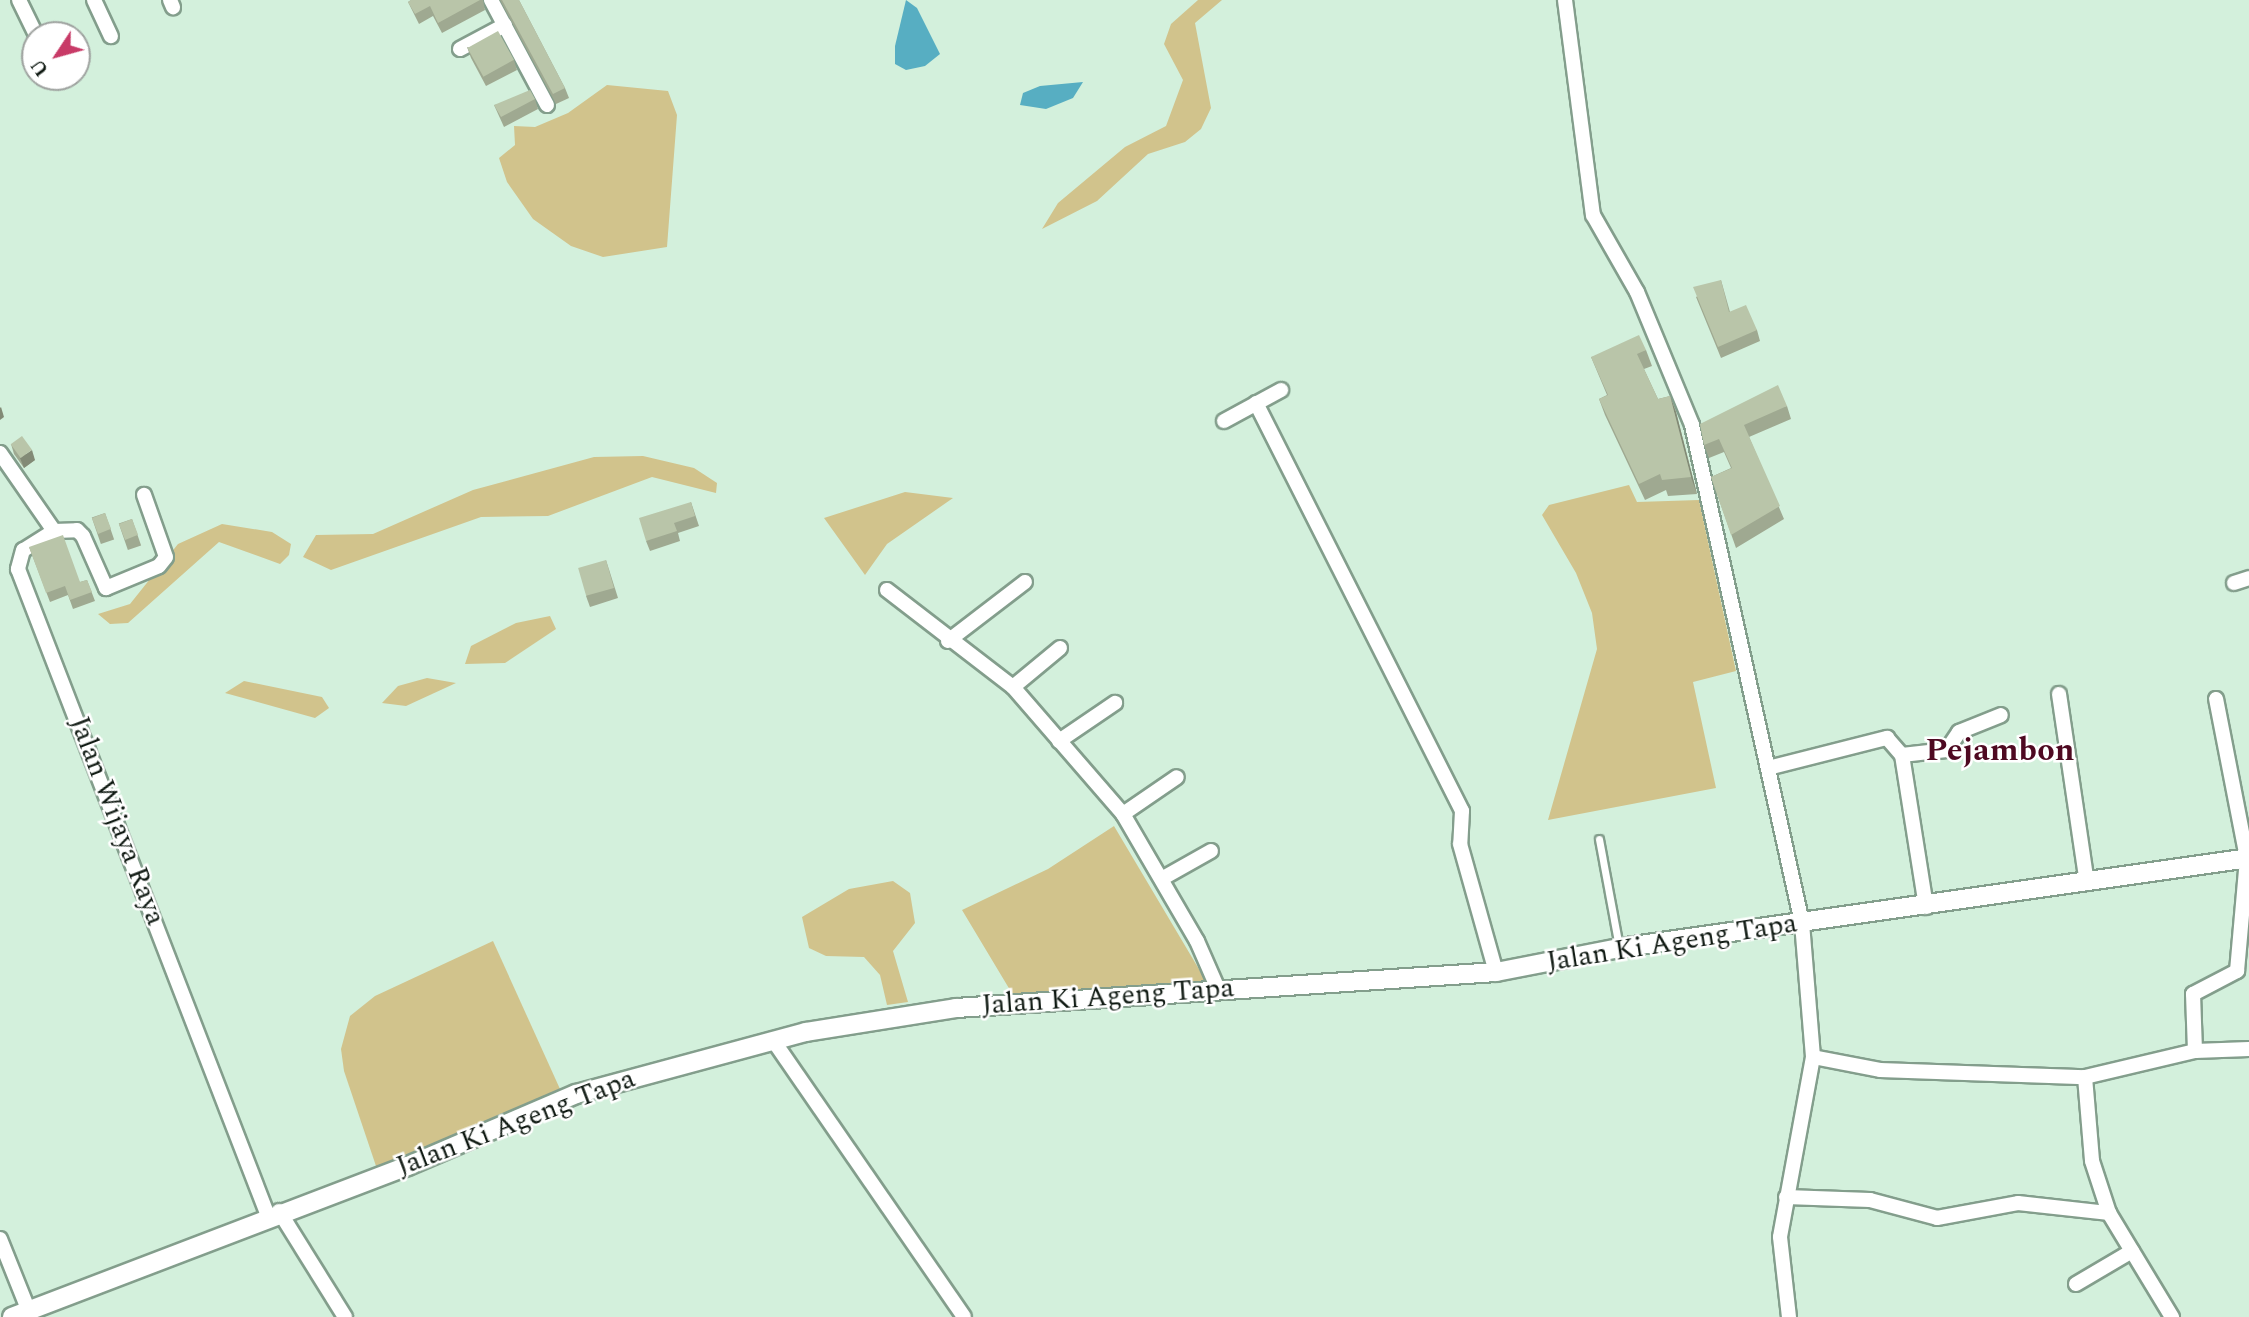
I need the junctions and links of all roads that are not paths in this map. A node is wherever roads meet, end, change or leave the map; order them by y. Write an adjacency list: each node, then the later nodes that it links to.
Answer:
1 (19, 0): 5 (street)
2 (94, 0): 7 (street)
3 (491, 0): 6 (street)
4 (1565, 0): 29 (street)
5 (29, 21)
6 (505, 25): 8 (street); 9 (street)
7 (111, 36)
8 (460, 49)
9 (547, 106)
10 (1281, 390): 11 (street)
11 (1256, 403): 12 (street); 40 (street)
12 (1224, 421)
13 (0, 453): 15 (street)
14 (144, 495): 15 (street)
15 (54, 531): 49 (street, Jalan Wijaya Raya)
16 (2249, 578): 18 (street)
17 (1025, 582): 20 (street)
18 (2234, 583)
19 (887, 590): 20 (street)
20 (948, 641): 22 (street)
21 (1060, 648): 22 (street)
22 (1013, 687): 27 (street)
23 (2059, 694): 36 (street)
24 (2216, 699): 34 (street)
25 (1115, 703): 27 (street)
26 (2001, 715): 28 (street)
27 (1059, 741): 31 (street)
28 (1902, 755): 29 (street); 37 (street)
29 (1772, 767): 38 (street)
30 (1177, 777): 31 (street)
31 (1123, 814): 35 (street)
32 (1599, 839): 39 (lane)
33 (1210, 851): 35 (street)
34 (2248, 858): 36 (street, Jalan Ki Ageng Tapa); 44 (street)
35 (1163, 878): 41 (street)
36 (2087, 883): 37 (street, Jalan Ki Ageng Tapa)
37 (1926, 907): 38 (street, Jalan Ki Ageng Tapa)
38 (1802, 923): 39 (street, Jalan Ki Ageng Tapa); 45 (street)
39 (1619, 948): 40 (street, Jalan Ki Ageng Tapa)
40 (1496, 972): 41 (street, Jalan Ki Ageng Tapa)
41 (1218, 989): 42 (street, Jalan Ki Ageng Tapa)
42 (773, 1040): 49 (street, Jalan Ki Ageng Tapa); 55 (street)
43 (2249, 1049): 44 (street)
44 (2195, 1051): 46 (street)
45 (1813, 1057): 46 (street); 47 (street)
46 (2085, 1077): 48 (street)
47 (1786, 1197): 48 (street); 56 (street)
48 (2109, 1213): 51 (street)
49 (274, 1214): 53 (street, Jalan Ki Ageng Tapa); 54 (street, Jalan Wijaya Raya)
50 (0, 1240): 53 (street)
51 (2132, 1251): 52 (street); 57 (street)
52 (2076, 1284)
53 (20, 1313)
54 (345, 1317)
55 (964, 1317)
56 (1789, 1317)
57 (2172, 1317)

